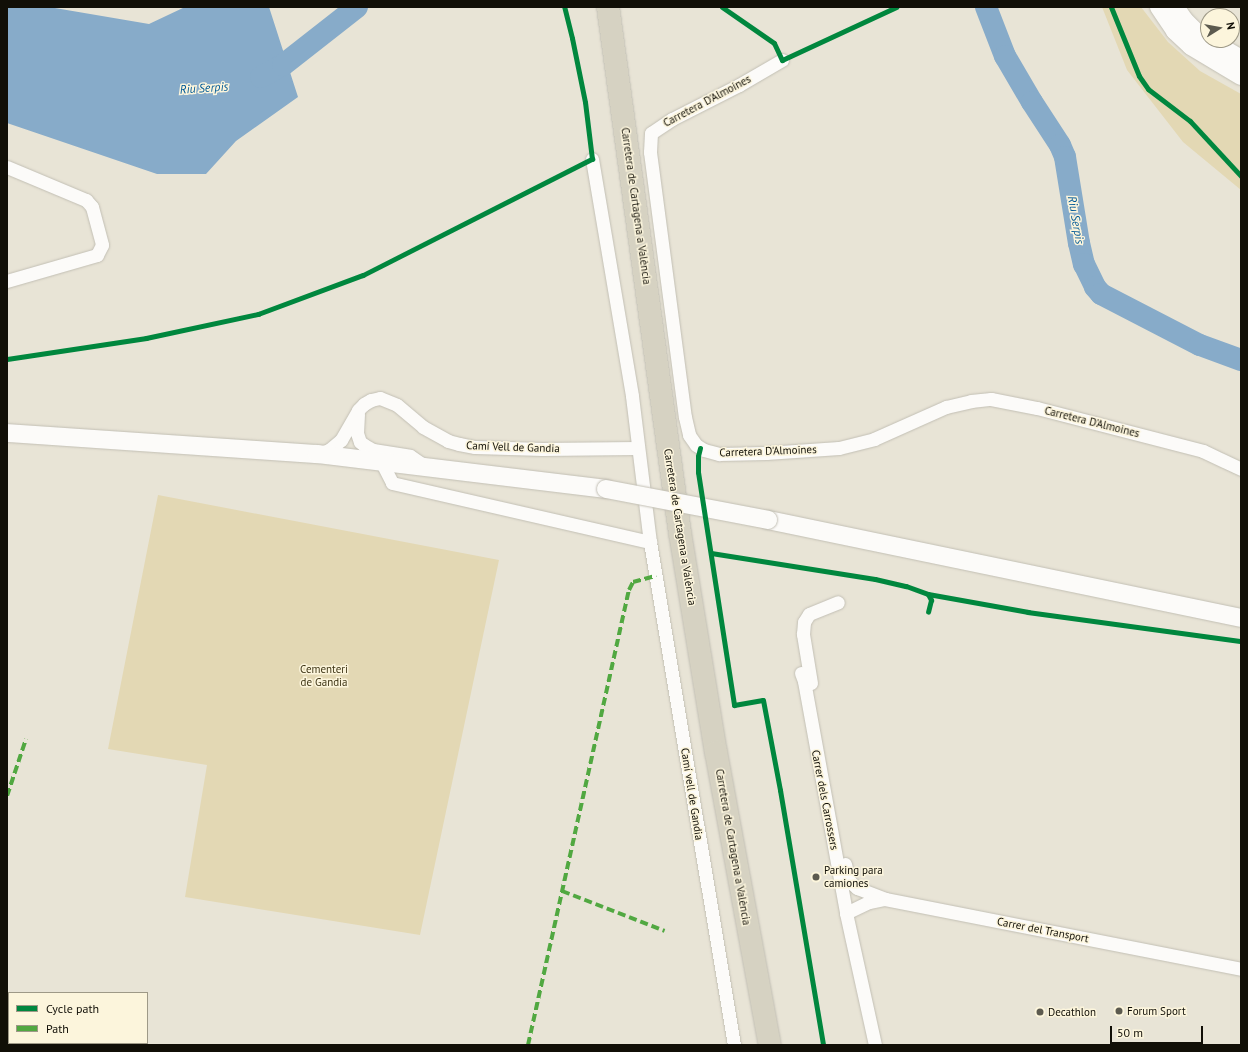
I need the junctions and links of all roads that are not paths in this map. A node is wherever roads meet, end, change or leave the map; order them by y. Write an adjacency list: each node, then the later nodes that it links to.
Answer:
1 (608, 7): 25 (highway, Carretera de Cartagena a València)
2 (1159, 7): 6 (main road)
3 (1175, 7): 4 (main road)
4 (1241, 59)
5 (782, 60): 16 (street, Carretera D'Almoines)
6 (1241, 76)
7 (592, 159): 12 (street, Camí vell de Gandia)
8 (7, 167): 9 (street)
9 (7, 281)
10 (358, 410): 12 (street, Camí Vell de Gandia); 13 (street, Camí Vell de Gandia); 15 (street)
11 (7, 433): 13 (main road)
12 (637, 448): 17 (street, Camí vell de Gandia)
13 (318, 454): 14 (main road)
14 (382, 462): 15 (main road); 17 (street)
15 (425, 466): 19 (main road, bridge)
16 (1241, 469)
17 (650, 542): 24 (street, Camí vell de Gandia)
18 (838, 602): 21 (street, Carrer dels Carrossers)
19 (1241, 618)
20 (801, 672): 22 (street, Carrer dels Carrossers)
21 (885, 899): 22 (street, Carrer del Transport); 23 (street, Carrer del Transport)
22 (846, 913): 26 (street, Carrer dels Carrossers)
23 (1241, 969)
24 (734, 1045)
25 (770, 1045)
26 (875, 1045)

